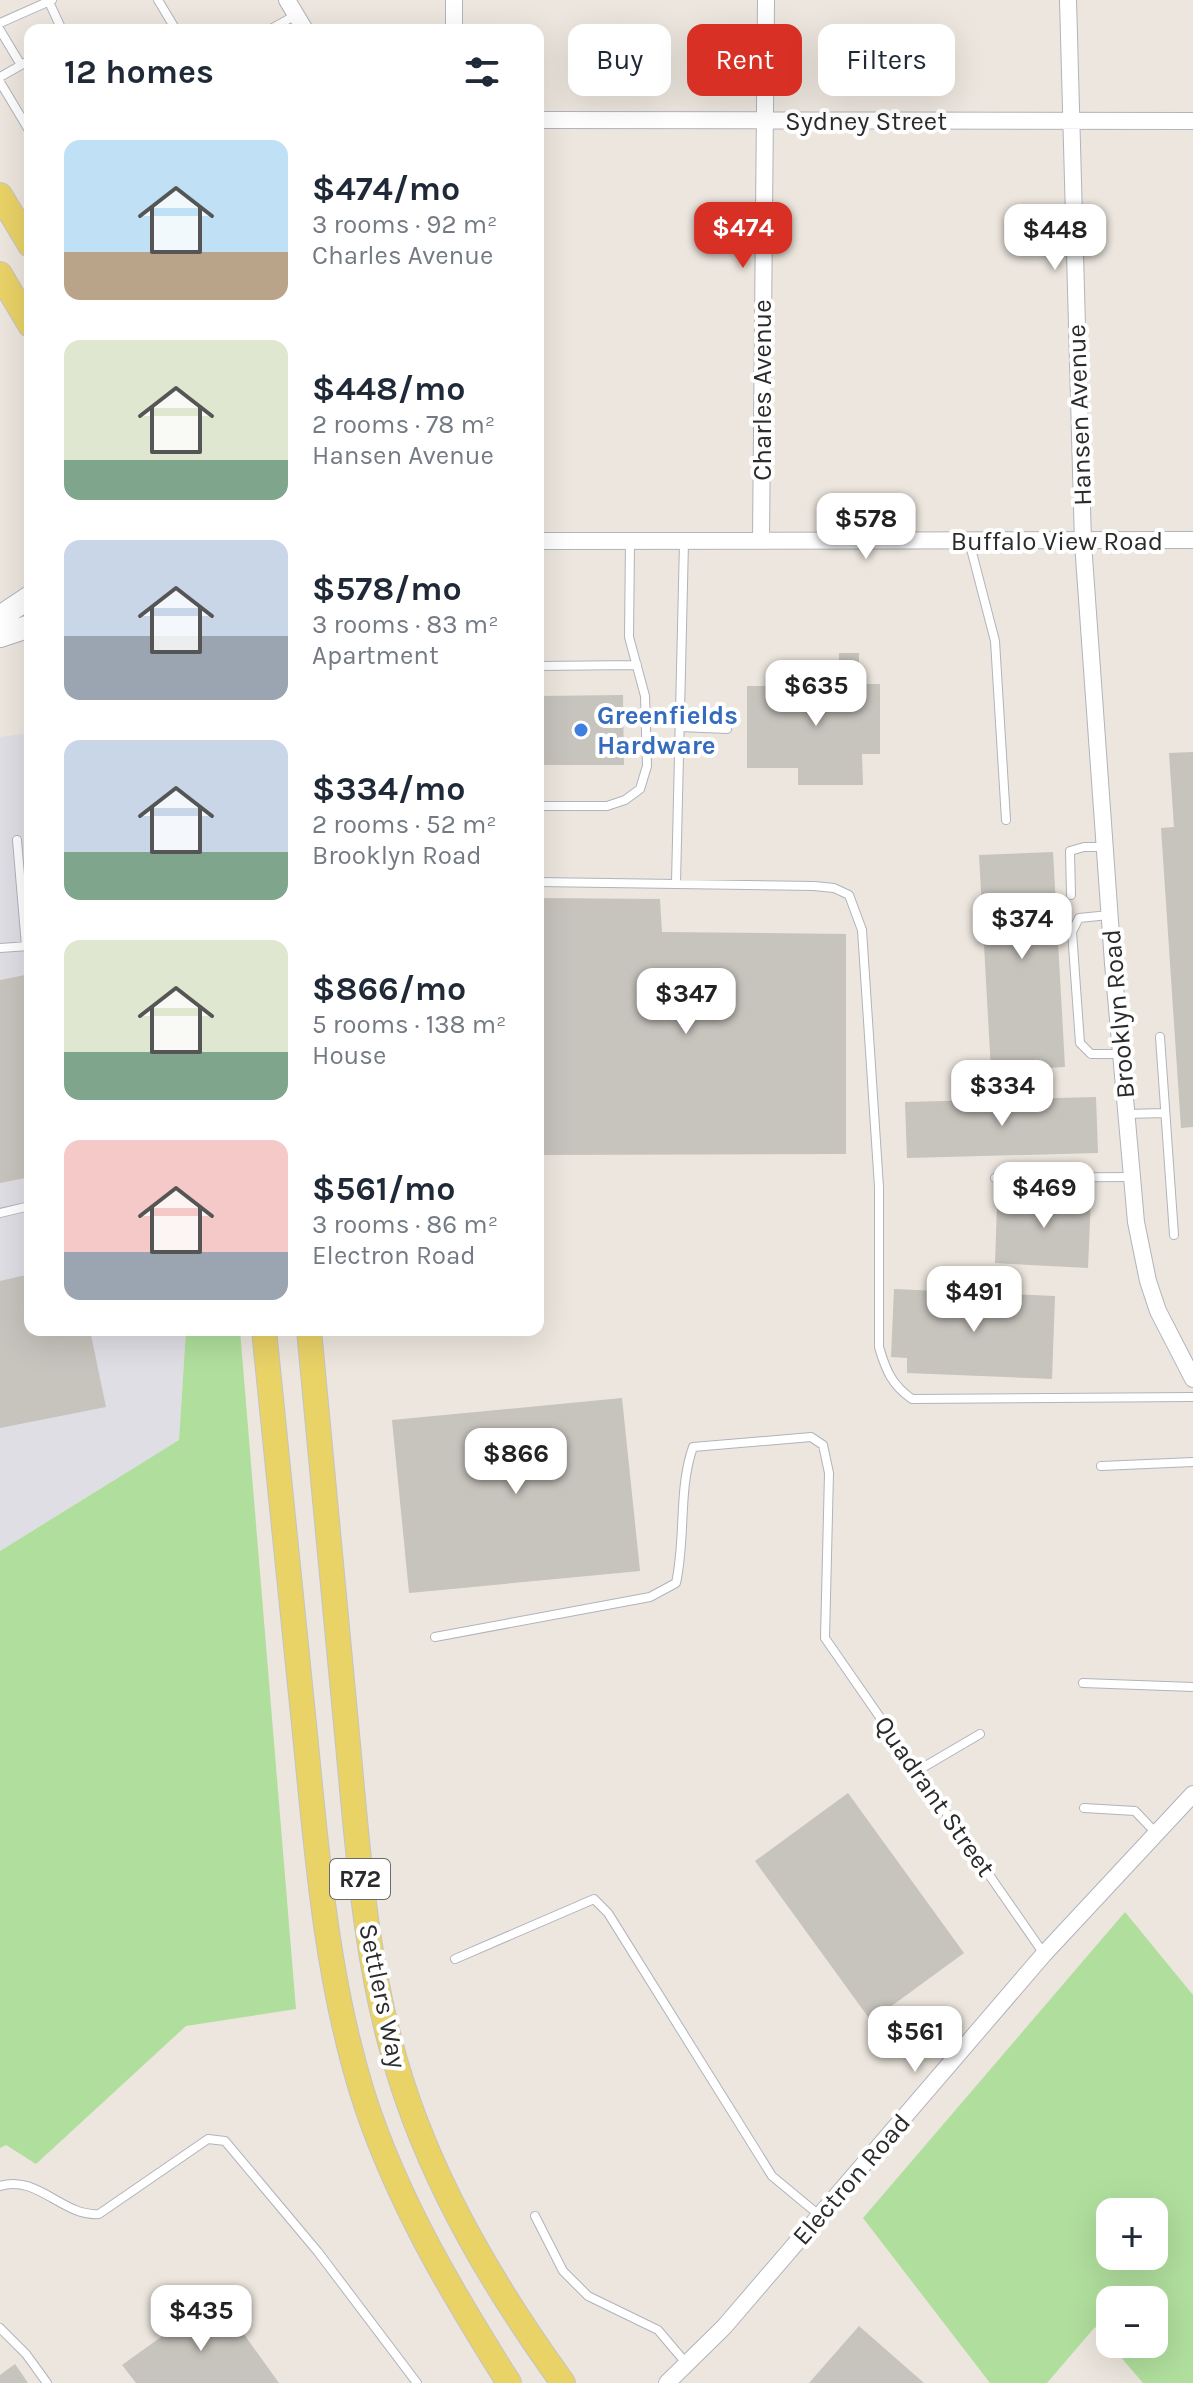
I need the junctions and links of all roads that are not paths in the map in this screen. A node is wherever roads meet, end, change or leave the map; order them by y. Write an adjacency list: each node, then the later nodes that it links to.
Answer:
1 (158, 0): 9 (lane)
2 (454, 0): 11 (street)
3 (766, 0): 18 (street, Charles Avenue)
4 (1068, 0): 17 (street, Hansen Avenue)
5 (50, 1): 7 (lane); 8 (lane)
6 (292, 7): 10 (lane)
7 (0, 23)
8 (60, 24)
9 (172, 24)
10 (275, 24)
11 (454, 24)
12 (0, 30): 14 (lane)
13 (24, 63): 14 (lane)
14 (21, 65): 15 (lane)
15 (0, 80): 20 (lane)
16 (544, 120): 18 (street, Sydney Street)
17 (1070, 120): 18 (street, Sydney Street); 19 (street, Sydney Street); 31 (street, Hansen Avenue)
18 (764, 121): 27 (street, Charles Avenue)
19 (1193, 121)
20 (24, 122)
21 (0, 195): 22 (main road)
22 (24, 235)
23 (0, 274): 24 (main road)
24 (24, 315)
25 (1193, 540): 31 (street, Buffalo View Road)
26 (544, 541): 29 (street, Buffalo View Road)
27 (761, 541): 28 (street, Buffalo View Road); 30 (street, Buffalo View Road)
28 (969, 541): 31 (street, Buffalo View Road); 41 (lane)
29 (630, 542): 30 (street, Buffalo View Road); 36 (lane)
30 (684, 542): 38 (lane)
31 (1083, 543): 43 (street, Brooklyn Road)
32 (24, 601): 33 (street)
33 (0, 617)
34 (24, 628): 35 (street)
35 (0, 636)
36 (637, 665): 37 (lane); 40 (lane)
37 (544, 666)
38 (680, 727): 39 (lane); 45 (lane)
39 (727, 729)
40 (544, 806)
41 (1006, 820)
42 (17, 840): 47 (lane)
43 (1106, 847): 46 (lane); 48 (street, Brooklyn Road)
44 (544, 882): 45 (lane)
45 (676, 883): 63 (lane)
46 (1071, 895)
47 (24, 907)
48 (1110, 915): 52 (street, Brooklyn Road); 52 (lane)
49 (24, 946): 50 (lane)
50 (0, 948)
51 (1160, 1037): 53 (lane)
52 (1121, 1054): 54 (street, Brooklyn Road)
53 (1165, 1113): 54 (lane); 59 (lane)
54 (1126, 1114): 55 (street, Brooklyn Road)
55 (1132, 1177): 56 (lane); 62 (street, Brooklyn Road)
56 (995, 1178)
57 (24, 1207): 58 (lane)
58 (0, 1213)
59 (1174, 1235)
60 (265, 1336): 83 (main road, Settlers Way / R72)
61 (310, 1336): 84 (main road, Settlers Way / R72)
62 (1193, 1379)
63 (1193, 1397)
64 (1193, 1462): 65 (lane)
65 (1101, 1466)
66 (435, 1637): 70 (lane, Quadrant Street)
67 (1083, 1683): 68 (lane)
68 (1193, 1687)
69 (980, 1734): 70 (lane)
70 (917, 1771): 74 (lane, Quadrant Street)
71 (1193, 1794): 73 (street, Electron Road)
72 (1084, 1808): 73 (lane)
73 (1156, 1833): 74 (street, Electron Road)
74 (1044, 1954): 77 (street, Electron Road)
75 (455, 1959): 77 (lane)
76 (0, 2186): 82 (lane)
77 (819, 2215): 80 (street, Electron Road)
78 (535, 2216): 80 (lane)
79 (0, 2328): 81 (lane)
80 (687, 2364): 85 (street, Electron Road)
81 (47, 2383)
82 (417, 2383)
83 (509, 2383)
84 (563, 2383)
85 (667, 2383)

